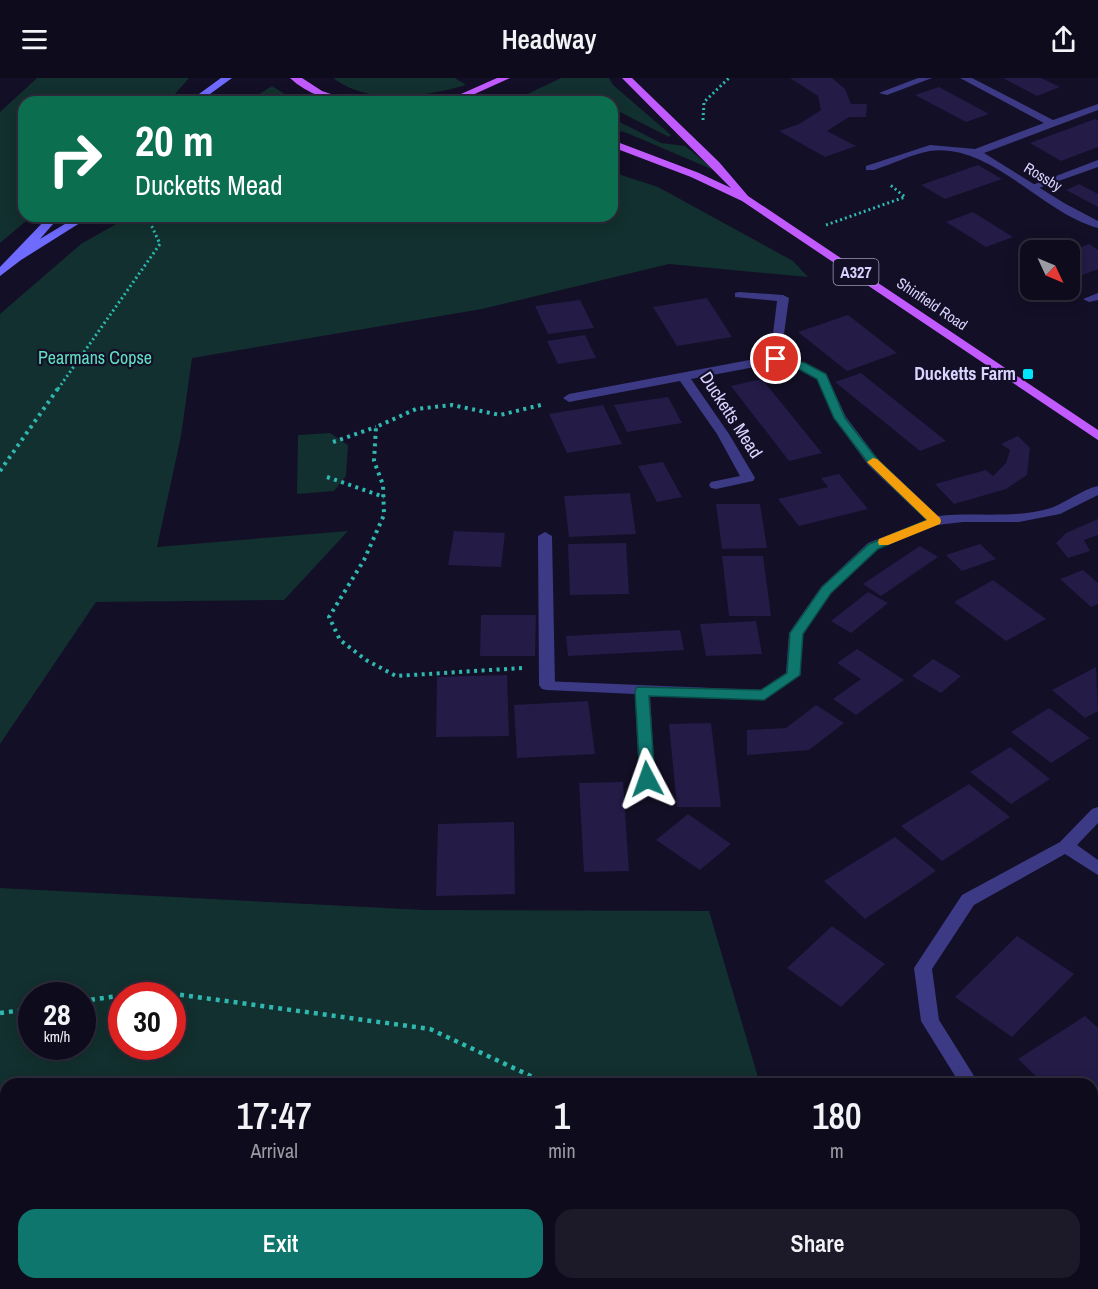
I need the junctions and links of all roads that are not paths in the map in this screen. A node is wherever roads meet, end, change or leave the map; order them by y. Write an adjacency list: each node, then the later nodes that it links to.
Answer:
1 (227, 78): 8 (main road)
2 (295, 78): 9 (main road)
3 (505, 78): 10 (main road)
4 (627, 78): 18 (main road, Shinfield Road / A327)
5 (927, 78): 7 (street)
6 (965, 78): 12 (street)
7 (884, 93)
8 (202, 96)
9 (329, 96)
10 (462, 96)
11 (1098, 107): 12 (street, Rossby)
12 (1053, 124): 14 (street, Rossby)
13 (618, 145): 18 (main road, Shinfield Road / A327)
14 (976, 152): 16 (street, Rossby); 17 (street, Rossby)
15 (1098, 163): 17 (street)
16 (870, 168)
17 (1032, 187): 21 (street, Rossby)
18 (746, 199): 28 (main road, Shinfield Road / A327)
19 (50, 222): 22 (main road)
20 (76, 222): 22 (main road)
21 (1098, 225)
22 (17, 258): 23 (main road)
23 (0, 273)
24 (739, 295): 25 (street)
25 (776, 359): 26 (street, Ducketts Mead); 31 (street, Ducketts Mead)
26 (682, 376): 27 (street, Ducketts Mead); 29 (street, Ducketts Mead)
27 (569, 398)
28 (1098, 436)
29 (716, 485)
30 (1098, 490): 31 (street)
31 (935, 521): 33 (street)
32 (545, 536): 33 (street)
33 (642, 691): 34 (street)
34 (647, 779)
35 (1098, 813): 36 (street)
36 (1066, 846): 37 (street); 38 (street)
37 (1098, 868)
38 (966, 1078)

